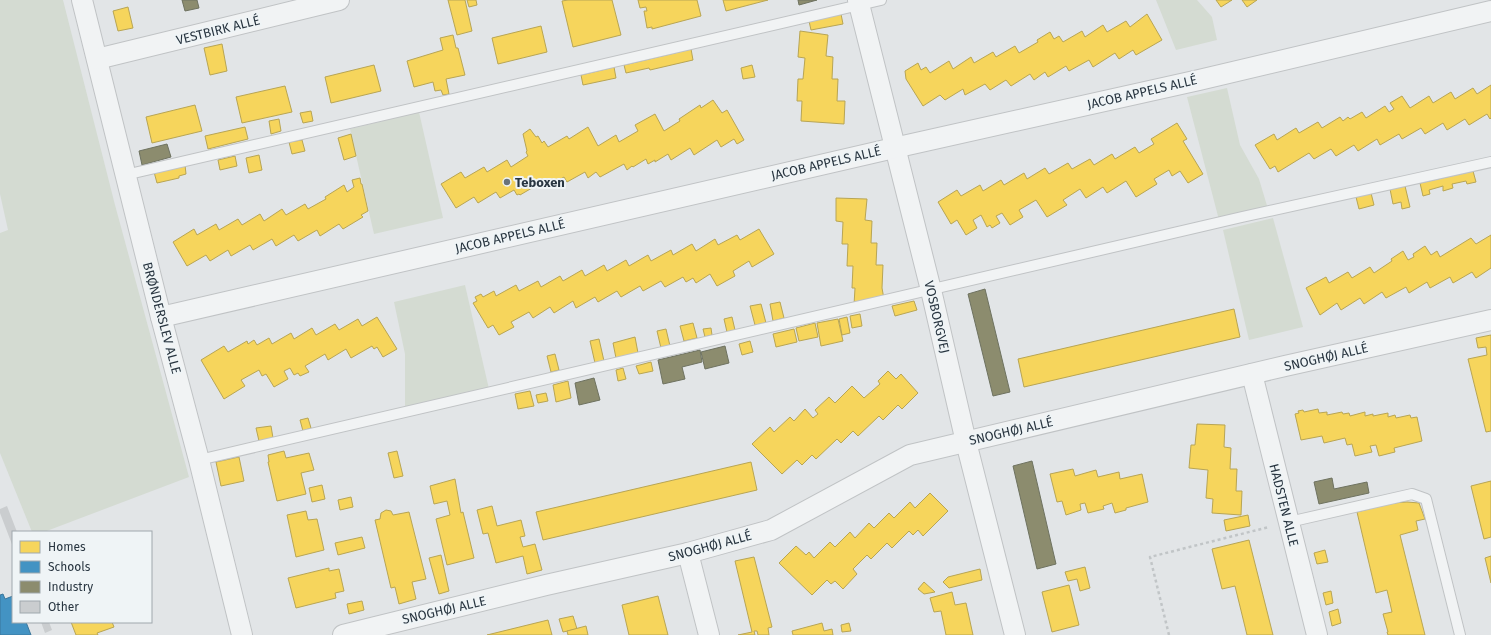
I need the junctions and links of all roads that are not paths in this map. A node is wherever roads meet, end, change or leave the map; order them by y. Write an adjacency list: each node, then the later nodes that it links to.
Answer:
1 (82, 0): 6 (street, BRØNDERSLEV ALLE)
2 (339, 0): 6 (street, VESTBIRK ALLÉ)
3 (881, 0): 4 (lane)
4 (858, 2): 7 (street, VOSBORGVEJ); 9 (lane)
5 (1491, 11): 7 (street, JACOB APPELS ALLÉ)
6 (97, 59): 9 (street, BRØNDERSLEV ALLE)
7 (894, 148): 10 (street, VOSBORGVEJ); 11 (street, JACOB APPELS ALLÉ)
8 (1491, 162): 10 (lane)
9 (125, 175): 11 (street, BRØNDERSLEV ALLE)
10 (931, 290): 14 (street, VOSBORGVEJ); 15 (lane)
11 (161, 317): 15 (street, BRØNDERSLEV ALLE)
12 (1491, 320): 13 (street, SNOGHØJ ALLÉ)
13 (1252, 374): 14 (street, SNOGHØJ ALLÉ); 16 (street, HADSTEN ALLE)
14 (966, 442): 17 (street, SNOGHØJ ALLÉ); 23 (street, VOSBORGVEJ)
15 (199, 460): 20 (street, BRØNDERSLEV ALLE)
16 (1289, 522): 24 (street, HADSTEN ALLE); 25 (lane)
17 (688, 553): 18 (street, SNOGHØJ ALLÉ); 22 (street)
18 (546, 585): 19 (street, SNOGHØJ ALLE)
19 (405, 627): 21 (street, SNOGHØJ ALLE)
20 (242, 635)
21 (343, 635)
22 (708, 635)
23 (1015, 635)
24 (1317, 635)
25 (1460, 635)

